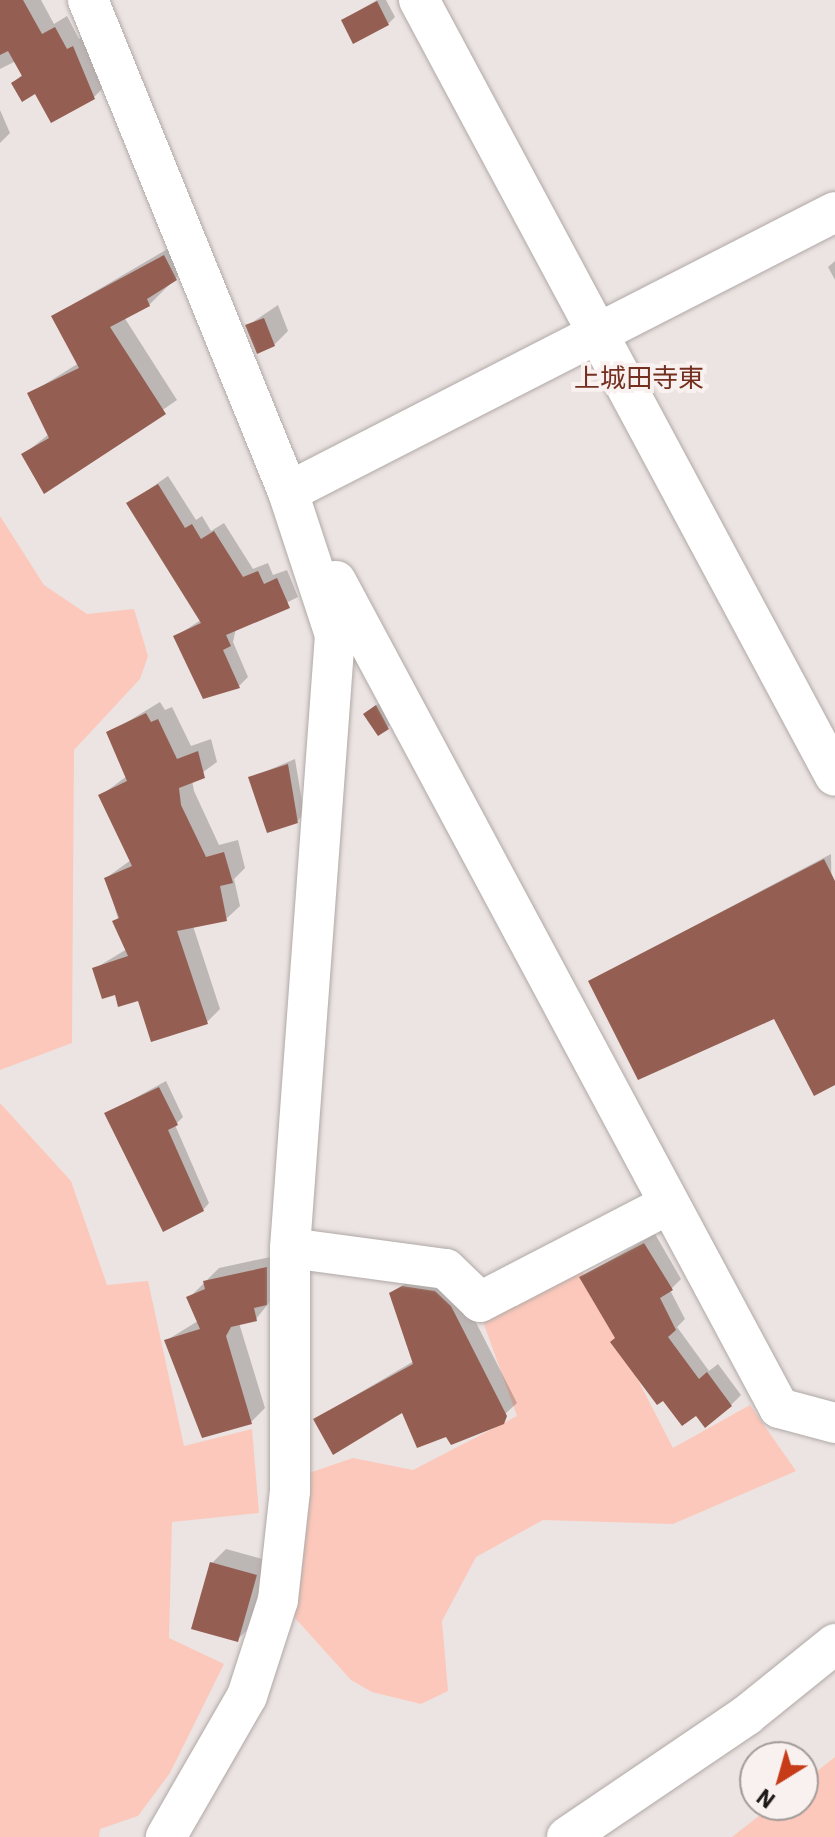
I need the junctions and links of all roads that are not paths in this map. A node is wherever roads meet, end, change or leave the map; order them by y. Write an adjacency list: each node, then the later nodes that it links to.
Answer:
1 (88, 0): 5 (street)
2 (419, 0): 4 (street)
3 (835, 212): 4 (street)
4 (595, 335): 5 (street); 6 (street)
5 (288, 492): 7 (street); 8 (street)
6 (835, 776)
7 (669, 1204): 8 (street); 9 (street)
8 (290, 1248): 11 (street)
9 (835, 1423)
10 (835, 1644): 12 (street)
11 (166, 1837)
12 (567, 1837)

